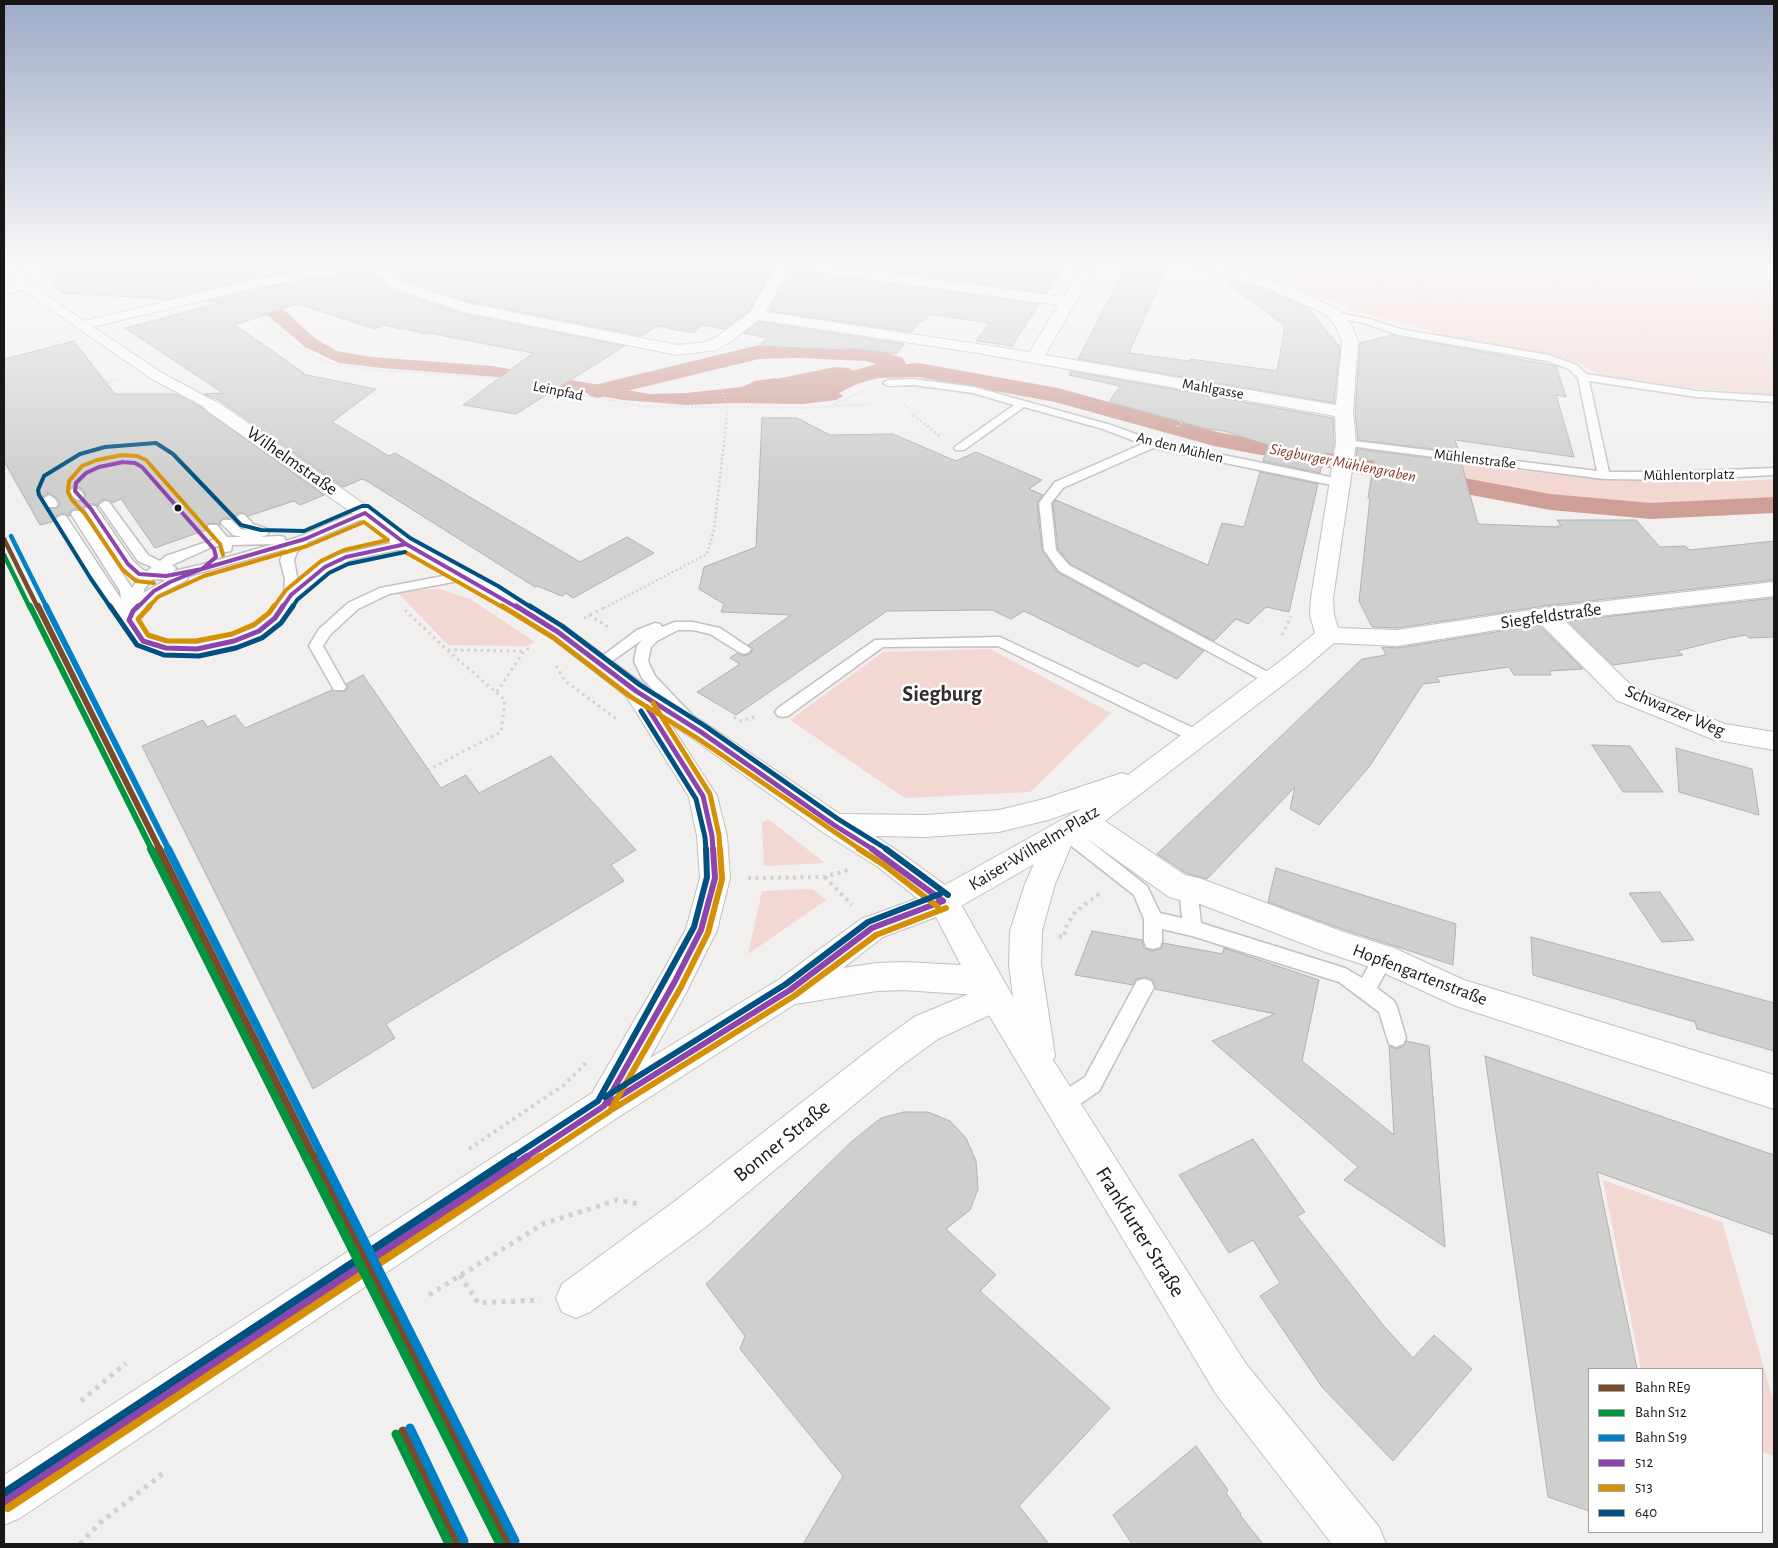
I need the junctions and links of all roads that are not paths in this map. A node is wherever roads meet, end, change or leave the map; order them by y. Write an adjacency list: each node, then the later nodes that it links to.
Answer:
1 (101, 337): 14 (street)
2 (614, 337): 3 (street)
3 (726, 337)
4 (898, 337): 8 (street, Mahlgasse)
5 (1047, 337): 8 (street)
6 (1348, 337): 15 (street)
7 (1428, 337): 9 (lane)
8 (1035, 358): 15 (street, Mahlgasse)
9 (1583, 377): 12 (lane); 20 (lane)
10 (913, 382): 11 (lane); 13 (lane, An den Mühlen)
11 (888, 383)
12 (1774, 399)
13 (1022, 404): 16 (lane, An den Mühlen); 17 (lane)
14 (212, 406): 24 (street, Wilhelmstraße)
15 (1344, 412): 18 (street)
16 (1152, 444): 21 (lane, An den Mühlen); 44 (lane)
17 (960, 448)
18 (1345, 449): 20 (lane, Mühlenstraße); 21 (street)
19 (1774, 472): 20 (lane, Mühlentorplatz)
20 (1604, 475)
21 (1340, 483): 42 (street)
22 (105, 505): 36 (lane)
23 (91, 509): 36 (lane)
24 (365, 513): 31 (lane); 34 (street, Wilhelmstraße)
25 (77, 514): 41 (lane)
26 (62, 518): 41 (lane)
27 (241, 518): 31 (lane)
28 (227, 523): 31 (lane)
29 (213, 528): 32 (lane)
30 (198, 533): 33 (lane)
31 (305, 539): 32 (lane); 35 (lane); 39 (lane)
32 (224, 542): 33 (lane); 35 (lane)
33 (210, 544): 35 (lane); 36 (lane)
34 (406, 544): 37 (street, Wilhelmstraße); 39 (lane)
35 (202, 569): 36 (lane); 41 (lane)
36 (154, 570): 41 (lane)
37 (464, 576): 43 (street, Wilhelmstraße); 45 (lane)
38 (1774, 589): 40 (street, Siegfeldstraße)
39 (291, 595): 41 (lane)
40 (1544, 615): 42 (street, Siegfeldstraße); 50 (street, Schwarzer Weg)
41 (129, 620)
42 (1328, 634): 44 (street, Kaiser-Wilhelm-Platz)
43 (600, 663): 46 (street, Wilhelmstraße); 48 (lane)
44 (1272, 680): 49 (street, Kaiser-Wilhelm-Platz)
45 (339, 687)
46 (636, 691): 48 (street, Wilhelmstraße); 68 (street)
47 (783, 712): 49 (lane)
48 (701, 732): 52 (street, Wilhelmstraße)
49 (1196, 736): 51 (street, Kaiser-Wilhelm-Platz)
50 (1774, 741)
51 (1147, 774): 52 (street, Kaiser-Wilhelm-Platz); 53 (street, Kaiser-Wilhelm-Platz)
52 (834, 825): 55 (street, Wilhelmstraße)
53 (1070, 830): 54 (street, Hopfengartenstraße); 55 (street, Kaiser-Wilhelm-Platz); 56 (lane); 65 (street)
54 (1188, 887): 57 (lane); 59 (street, Hopfengartenstraße)
55 (943, 901): 61 (street, Frankfurter Straße); 62 (street)
56 (1153, 919): 57 (lane); 58 (lane)
57 (1192, 928): 63 (lane)
58 (1153, 942)
59 (1383, 958): 63 (lane); 66 (street, Hopfengartenstraße)
60 (1144, 987): 67 (lane)
61 (991, 989): 62 (street); 65 (street, Frankfurter Straße); 69 (street, Bonner Straße)
62 (790, 990): 68 (street)
63 (1366, 992): 64 (lane)
64 (1396, 1038)
65 (1039, 1065): 67 (street, Frankfurter Straße)
66 (1774, 1092)
67 (1062, 1104): 71 (street, Frankfurter Straße)
68 (604, 1106): 70 (street)
69 (576, 1298)
70 (4, 1502)
71 (1362, 1544)

